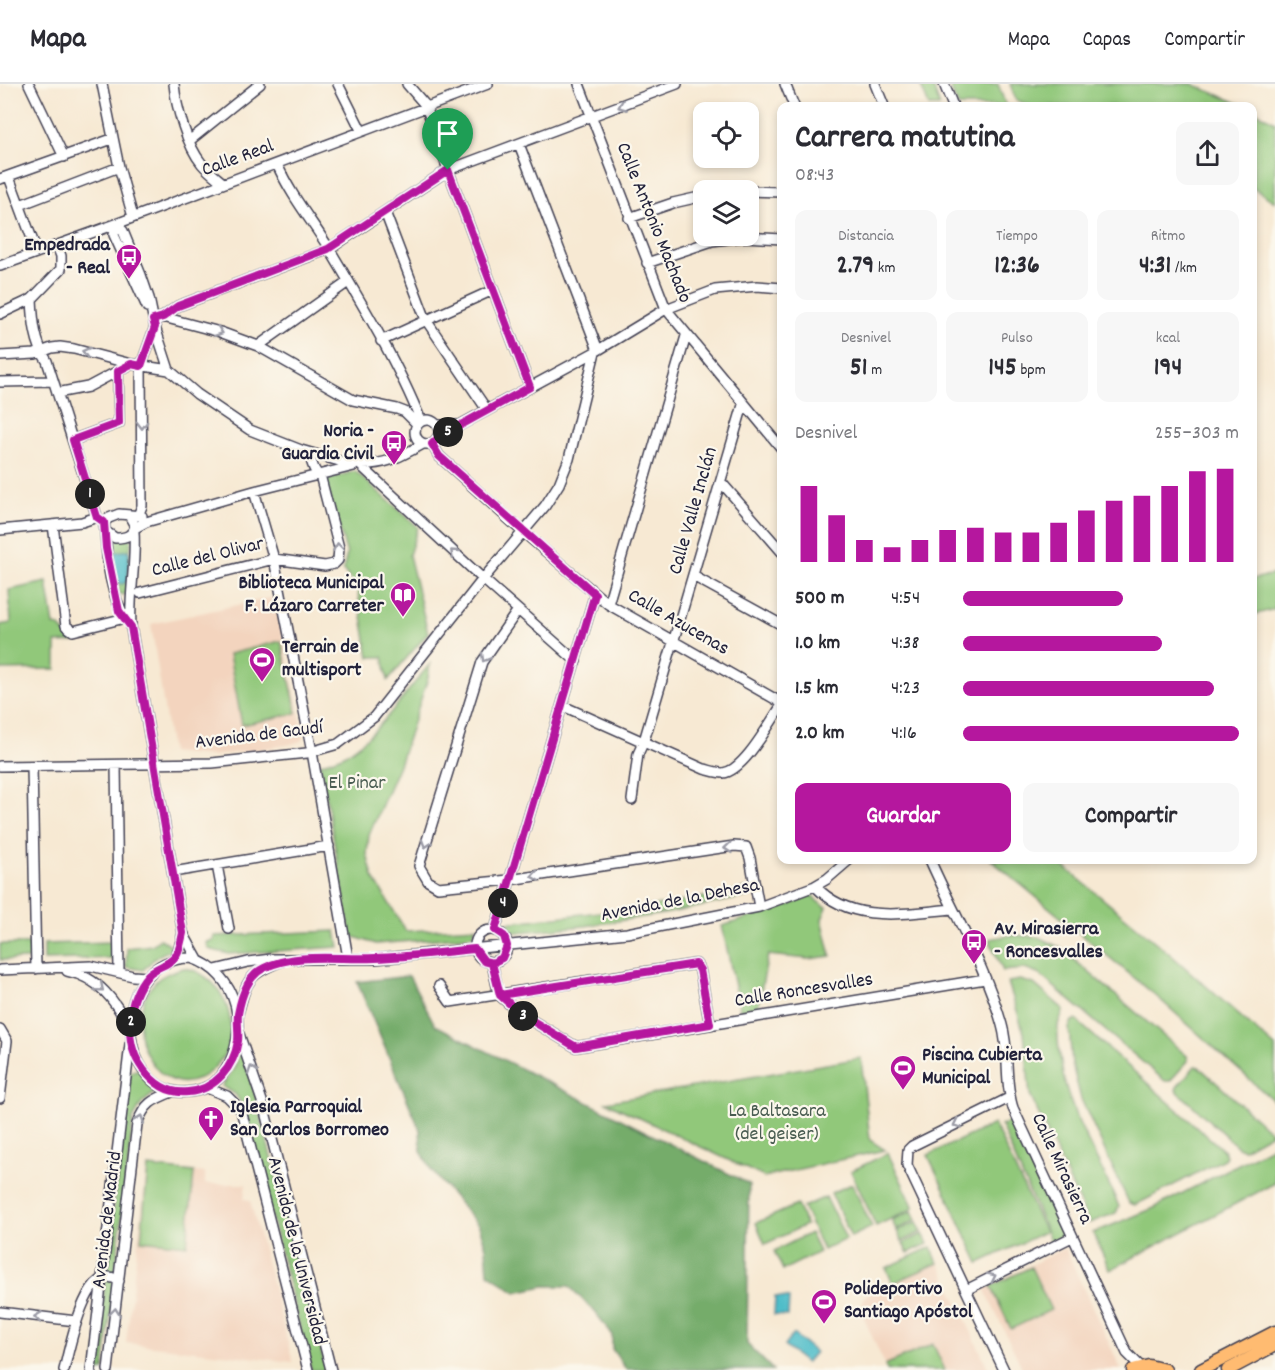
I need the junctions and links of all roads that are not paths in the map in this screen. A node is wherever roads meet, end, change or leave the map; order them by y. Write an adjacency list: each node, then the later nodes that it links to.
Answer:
1 (29, 84): 22 (street)
2 (102, 84): 19 (street)
3 (174, 84): 20 (street)
4 (260, 84): 20 (street)
5 (338, 84): 18 (street)
6 (407, 84): 16 (street)
7 (579, 84): 17 (street, Calle Antonio Machado)
8 (676, 84): 17 (street, one-way to 17)
9 (785, 84): 13 (street)
10 (875, 84): 14 (street)
11 (944, 84): 15 (street)
12 (480, 85): 16 (street, Calle Real)
13 (792, 102)
14 (882, 102)
15 (951, 102)
16 (426, 106): 18 (street, Calle Real); 25 (street)
17 (591, 118): 21 (street); 34 (street, Calle Antonio Machado)
18 (362, 130): 23 (street, Calle Real)
19 (112, 139): 22 (street); 24 (street)
20 (189, 141): 27 (street)
21 (519, 144): 25 (street); 56 (street)
22 (64, 157): 26 (street)
23 (278, 164): 27 (street, Calle Real); 38 (street)
24 (118, 167): 31 (street); 33 (street)
25 (448, 170): 32 (street); 44 (street)
26 (4, 178): 31 (street)
27 (223, 183): 33 (street, Calle Real)
28 (759, 191): 29 (street)
29 (777, 192)
30 (693, 199): 34 (street)
31 (20, 205): 39 (street)
32 (385, 212): 38 (street); 49 (street)
33 (134, 217): 35 (street, Calle Real)
34 (629, 218): 40 (street, Calle Antonio Machado)
35 (116, 224): 37 (street, Calle Real); 50 (street)
36 (777, 239): 40 (street)
37 (57, 246): 39 (street, Calle Real); 45 (street)
38 (328, 249): 42 (street); 46 (street)
39 (37, 252): 41 (street, Calle Real)
40 (647, 263): 47 (street, Calle Antonio Machado)
41 (0, 266)
42 (348, 282): 53 (street); 54 (street)
43 (777, 288): 47 (street)
44 (493, 290): 49 (street); 64 (street)
45 (32, 299): 48 (street); 55 (street)
46 (178, 306): 50 (street); 51 (street)
47 (666, 309): 52 (street, Calle Antonio Machado); 56 (street)
48 (0, 314)
49 (426, 320): 53 (street); 68 (street)
50 (157, 321): 51 (street); 59 (street); 60 (street)
51 (188, 322): 54 (street, one-way to 54)
52 (686, 336): 67 (street, Calle Antonio Machado); 99 (street)
53 (381, 341): 66 (street)
54 (258, 346): 69 (street)
55 (40, 351): 57 (street); 58 (street, one-way to 55); 62 (street)
56 (596, 351): 64 (street); 89 (street, Avenida de Gaudí)
57 (0, 356)
58 (131, 364): 59 (street); 61 (street)
59 (141, 366): 60 (street); 83 (street, one-way to 83)
60 (169, 370): 76 (street)
61 (118, 371): 65 (street); 73 (street)
62 (53, 381): 63 (street); 65 (street)
63 (0, 382)
64 (530, 387): 68 (street)
65 (57, 393): 73 (street)
66 (413, 402): 69 (street); 70 (street)
67 (744, 405): 75 (street, Calle Antonio Machado); 81 (street, Calle Valle Inclán)
68 (487, 410): 72 (street)
69 (405, 412): 70 (street)
70 (419, 423): 71 (street); 74 (street)
71 (438, 425): 72 (street); 74 (street)
72 (460, 425): 74 (street)
73 (73, 440): 85 (street)
74 (431, 441): 79 (street); 89 (street, Calle Azucenas)
75 (777, 443)
76 (301, 450): 77 (street); 80 (street)
77 (315, 452): 78 (street); 80 (street)
78 (346, 463): 79 (street); 80 (street)
79 (359, 465): 80 (street); 94 (street, one-way to 79)
80 (320, 469): 82 (street); 91 (street, Calle del Olivar, one-way to 80)
81 (721, 482): 90 (street); 92 (street, Calle Valle Inclán)
82 (254, 491): 84 (street); 91 (street)
83 (134, 516): 84 (street); 85 (street); 88 (street)
84 (168, 516): 88 (street)
85 (102, 524): 86 (street); 88 (street); 97 (street)
86 (53, 525): 87 (street); 101 (street)
87 (0, 530)
88 (134, 530): 93 (street)
89 (523, 532): 94 (street, Avenida de Gaudí); 96 (street, Calle Azucenas)
90 (777, 546)
91 (274, 559): 95 (street, Calle del Olivar); 110 (street)
92 (693, 576): 102 (street); 104 (street, Calle Valle Inclán)
93 (133, 577): 95 (street, Calle del Olivar); 98 (street)
94 (483, 579): 100 (street); 110 (street, Avenida de Gaudí)
95 (140, 593): 98 (street, Calle del Olivar)
96 (595, 594): 99 (street, Calle Azucenas); 105 (street)
97 (116, 597): 98 (street); 101 (street)
98 (130, 599): 103 (street)
99 (608, 604): 104 (street, Calle Azucenas)
100 (518, 610): 105 (street); 121 (street, one-way to 121)
101 (125, 618): 103 (street)
102 (777, 622)
103 (131, 627): 111 (street)
104 (674, 642): 106 (street, Calle Azucenas); 109 (street, Calle Valle Inclán)
105 (576, 661): 107 (street)
106 (777, 701)
107 (563, 706): 109 (street); 121 (street)
108 (777, 712): 109 (street)
109 (644, 741): 115 (street, Calle Valle Inclán)
110 (312, 752): 111 (street, Avenida de Gaudí); 116 (street)
111 (155, 764): 112 (street, Avenida de Gaudí); 120 (street)
112 (116, 765): 114 (street, Avenida de Gaudí); 139 (street)
113 (0, 766): 114 (street, Avenida de Gaudí)
114 (32, 766): 135 (street)
115 (632, 800)
116 (329, 846): 119 (street); 130 (street)
117 (844, 864): 122 (street, Avenida de la Dehesa)
118 (932, 864): 124 (street, Calle Mirasierra)
119 (217, 865): 120 (street); 125 (street)
120 (173, 872): 127 (street)
121 (510, 880): 123 (street, one-way to 121); 126 (street)
122 (815, 886): 123 (street, Avenida de la Dehesa); 124 (street)
123 (759, 906): 128 (street, Avenida de la Dehesa)
124 (953, 909): 141 (street, Calle Mirasierra)
125 (229, 929)
126 (495, 930): 128 (street); 129 (street)
127 (183, 933): 131 (street); 133 (street)
128 (507, 946): 129 (street, Avenida de la Dehesa); 134 (street)
129 (475, 949): 130 (street, Avenida de la Dehesa); 134 (street)
130 (348, 958): 132 (street, Avenida de la Dehesa)
131 (174, 959): 133 (street); 140 (street)
132 (287, 959): 138 (street, Avenida de la Dehesa); 144 (street, Avenida de la Dehesa)
133 (198, 960): 138 (street)
134 (492, 963): 143 (street)
135 (36, 969): 136 (street); 137 (street)
136 (53, 969): 139 (street); 148 (street, one-way to 148)
137 (0, 970)
138 (215, 970): 144 (street)
139 (119, 972): 140 (street)
140 (146, 977): 148 (street)
141 (985, 979): 145 (street, Calle Roncesvalles); 152 (street, Calle Mirasierra)
142 (439, 986): 143 (street)
143 (500, 995): 145 (street, Calle Roncesvalles); 145 (street)
144 (238, 1016): 147 (street)
145 (710, 1024)
146 (1, 1029): 151 (street)
147 (239, 1032): 149 (street); 167 (street, Avenida de la Universidad, one-way to 147)
148 (131, 1034): 150 (street); 154 (street, Avenida de Madrid)
149 (207, 1088): 150 (street); 166 (street, Avenida de la Universidad)
150 (172, 1092): 155 (street, Avenida de Madrid, one-way to 150)
151 (0, 1098)
152 (1010, 1098): 153 (street, Calle Mirasierra); 156 (street, one-way to 156)
153 (1072, 1237): 156 (street, one-way to 153); 161 (street, Calle Mirasierra)
154 (102, 1278): 155 (street); 158 (street, Avenida de Madrid); 164 (street, Avenida de Madrid)
155 (119, 1281): 165 (street, Avenida de Madrid, one-way to 155)
156 (966, 1290): 168 (street)
157 (0, 1312): 158 (street, one-way to 157)
158 (76, 1321): 163 (street, Avenida de Madrid)
159 (1275, 1332): 171 (main road)
160 (1275, 1345): 172 (main road)
161 (1127, 1353): 162 (street, Calle Mirasierra); 169 (street, Calle Mirasierra)
162 (1137, 1368): 170 (main road)
163 (64, 1370)
164 (91, 1370)
165 (108, 1370)
166 (308, 1370)
167 (331, 1370)
168 (1004, 1370)
169 (1128, 1370)
170 (1165, 1370)
171 (1202, 1370)
172 (1228, 1370)

